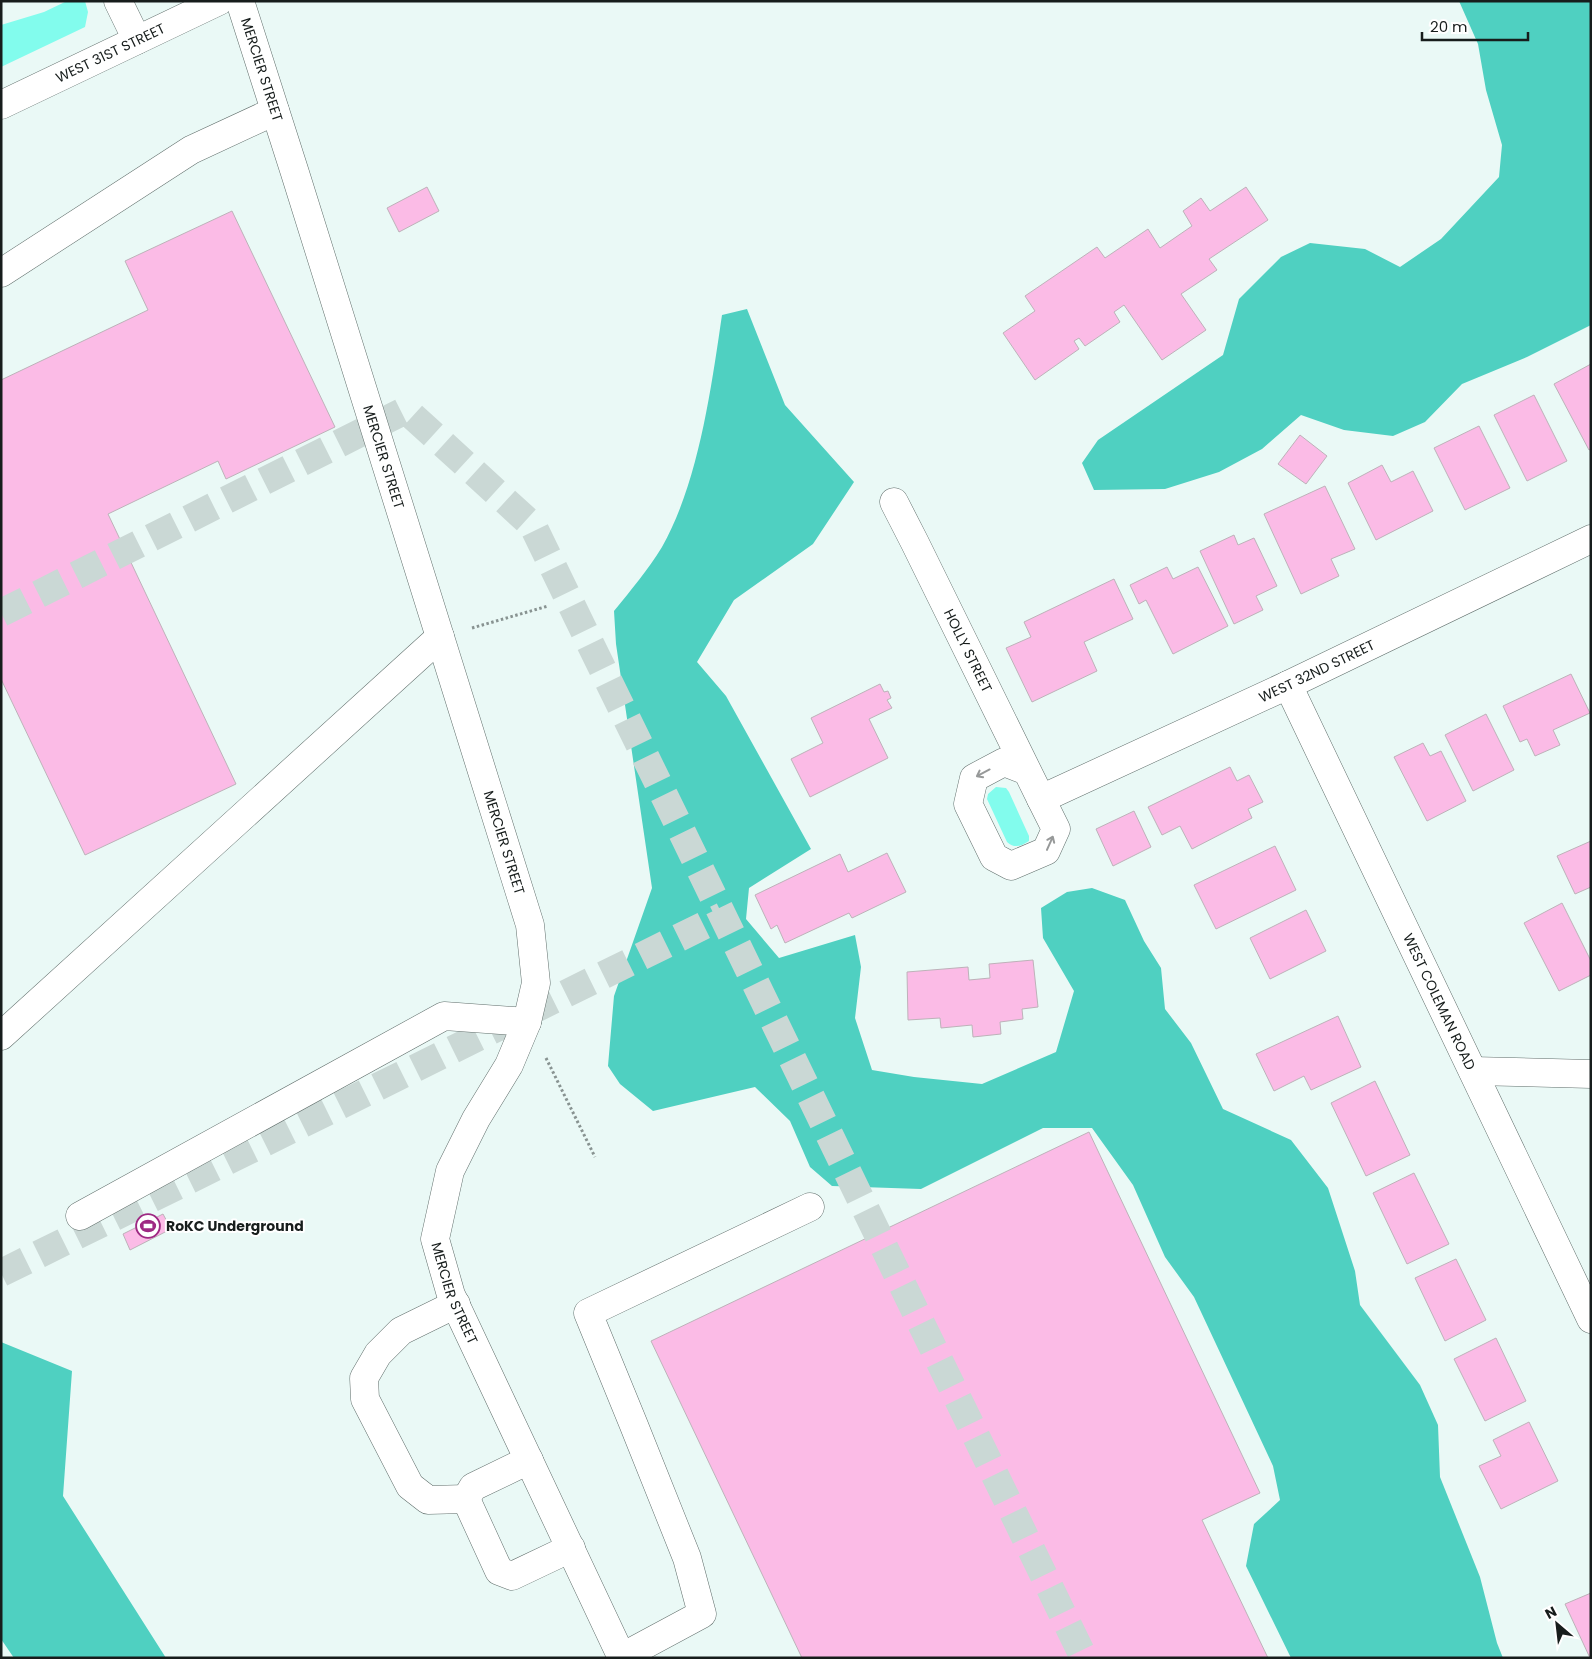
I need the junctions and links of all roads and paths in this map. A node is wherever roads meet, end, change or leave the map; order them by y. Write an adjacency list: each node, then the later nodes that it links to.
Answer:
1 (118, 1): 4 (street)
2 (219, 1): 4 (street, WEST 31ST STREET)
3 (240, 1): 6 (street, MERCIER STREET)
4 (137, 40): 5 (street, WEST 31ST STREET)
5 (1, 104)
6 (275, 111): 7 (street); 11 (street, MERCIER STREET)
7 (1, 273)
8 (894, 502): 13 (street, HOLLY STREET)
9 (1591, 539): 12 (street, WEST 32ND STREET)
10 (548, 606): 11 (path)
11 (440, 637): 15 (street, MERCIER STREET); 16 (street)
12 (1288, 685): 14 (street, WEST 32ND STREET); 18 (street, WEST COLEMAN ROAD)
13 (1027, 771): 14 (street, HOLLY STREET); 14 (street, one-way to 14)
14 (1041, 799)
15 (527, 1022): 22 (street); 23 (street, MERCIER STREET)
16 (1, 1036)
17 (545, 1055): 20 (path)
18 (1473, 1071): 19 (street); 24 (street, WEST COLEMAN ROAD)
19 (1591, 1074)
20 (595, 1157)
21 (810, 1207): 28 (street)
22 (80, 1216)
23 (456, 1304): 25 (street, MERCIER STREET); 26 (street)
24 (1591, 1319)
25 (529, 1460): 26 (street); 27 (street, MERCIER STREET)
26 (466, 1499): 27 (street)
27 (571, 1548): 28 (street, MERCIER STREET)
28 (622, 1657)

